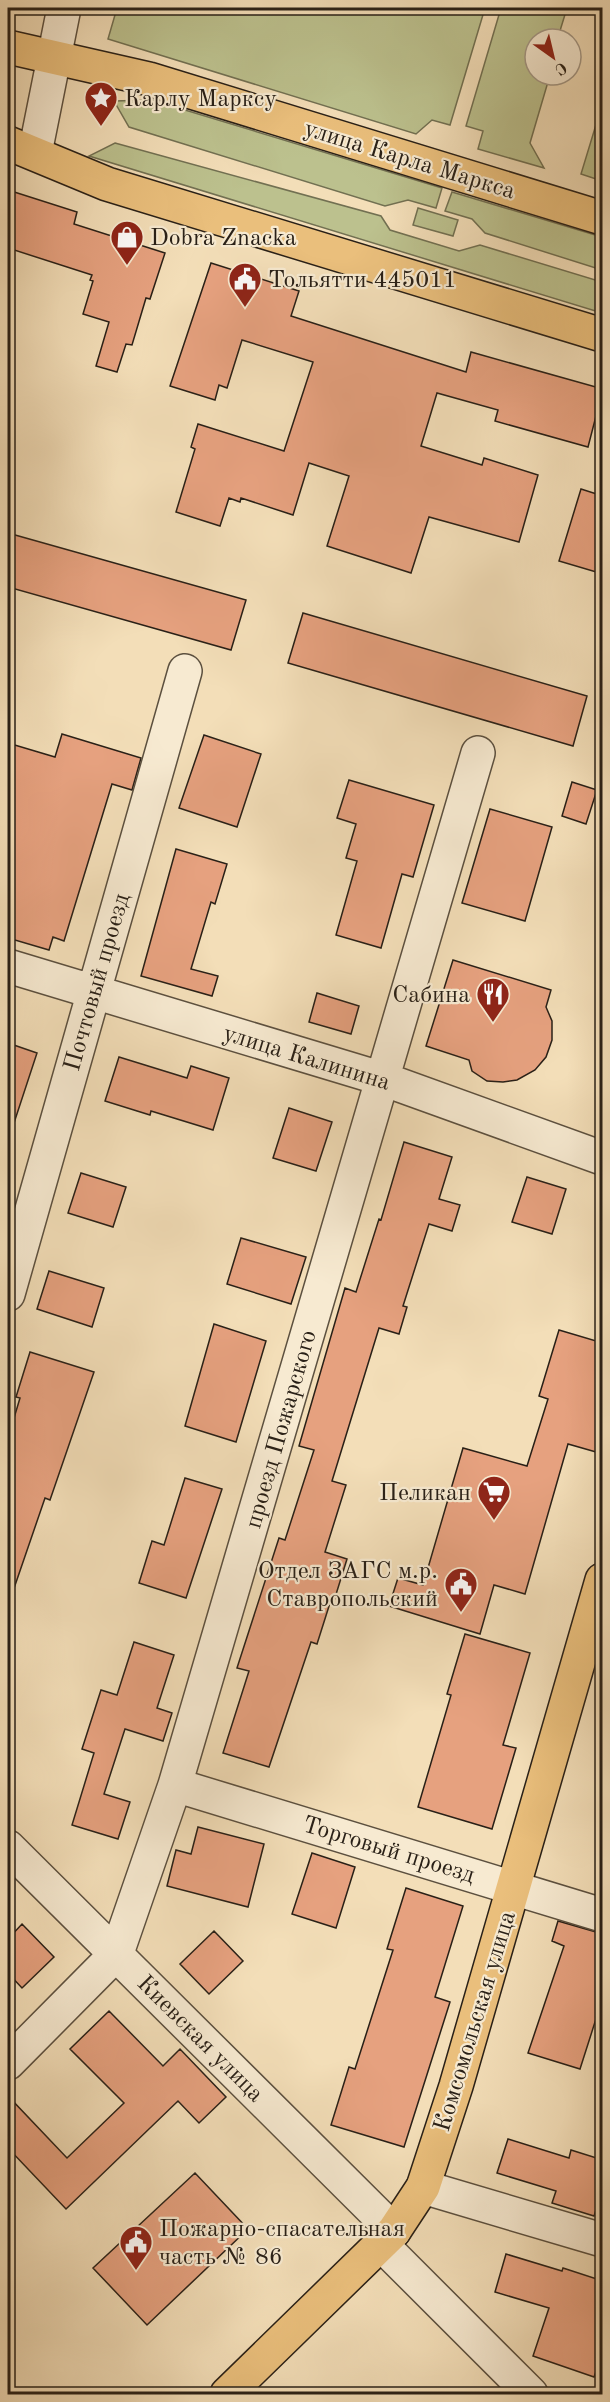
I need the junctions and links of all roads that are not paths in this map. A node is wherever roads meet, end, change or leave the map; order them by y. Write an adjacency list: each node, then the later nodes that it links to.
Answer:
1 (64, 8): 3 (street)
2 (8, 47): 3 (main road, улица Карла Маркса)
3 (55, 58): 4 (street); 5 (main road, улица Карла Маркса)
4 (21, 148): 6 (main road)
5 (603, 218)
6 (603, 334)
7 (185, 671): 10 (street, Почтовый проезд)
8 (478, 753): 11 (street, проезд Пожарского)
9 (8, 966): 10 (street, улица Калинина)
10 (93, 993): 11 (street, улица Калинина); 13 (street, Почтовый проезд)
11 (383, 1079): 12 (street, улица Калинина); 15 (street, проезд Пожарского)
12 (603, 1158)
13 (8, 1294)
14 (603, 1580): 17 (main road, Комсомольская улица)
15 (176, 1785): 17 (street, Торговый проезд); 19 (street, проезд Пожарского)
16 (8, 1847): 19 (street, Киевская улица)
17 (514, 1887): 18 (street, Торговый проезд); 21 (main road, Комсомольская улица)
18 (603, 1915)
19 (117, 1953): 20 (street, проезд Пожарского); 22 (street, Киевская улица)
20 (8, 2064)
21 (423, 2187): 22 (main road, Комсомольская улица); 23 (street)
22 (388, 2237): 24 (main road, Комсомольская улица); 25 (street, Киевская улица)
23 (603, 2240)
24 (227, 2394)
25 (531, 2394)

